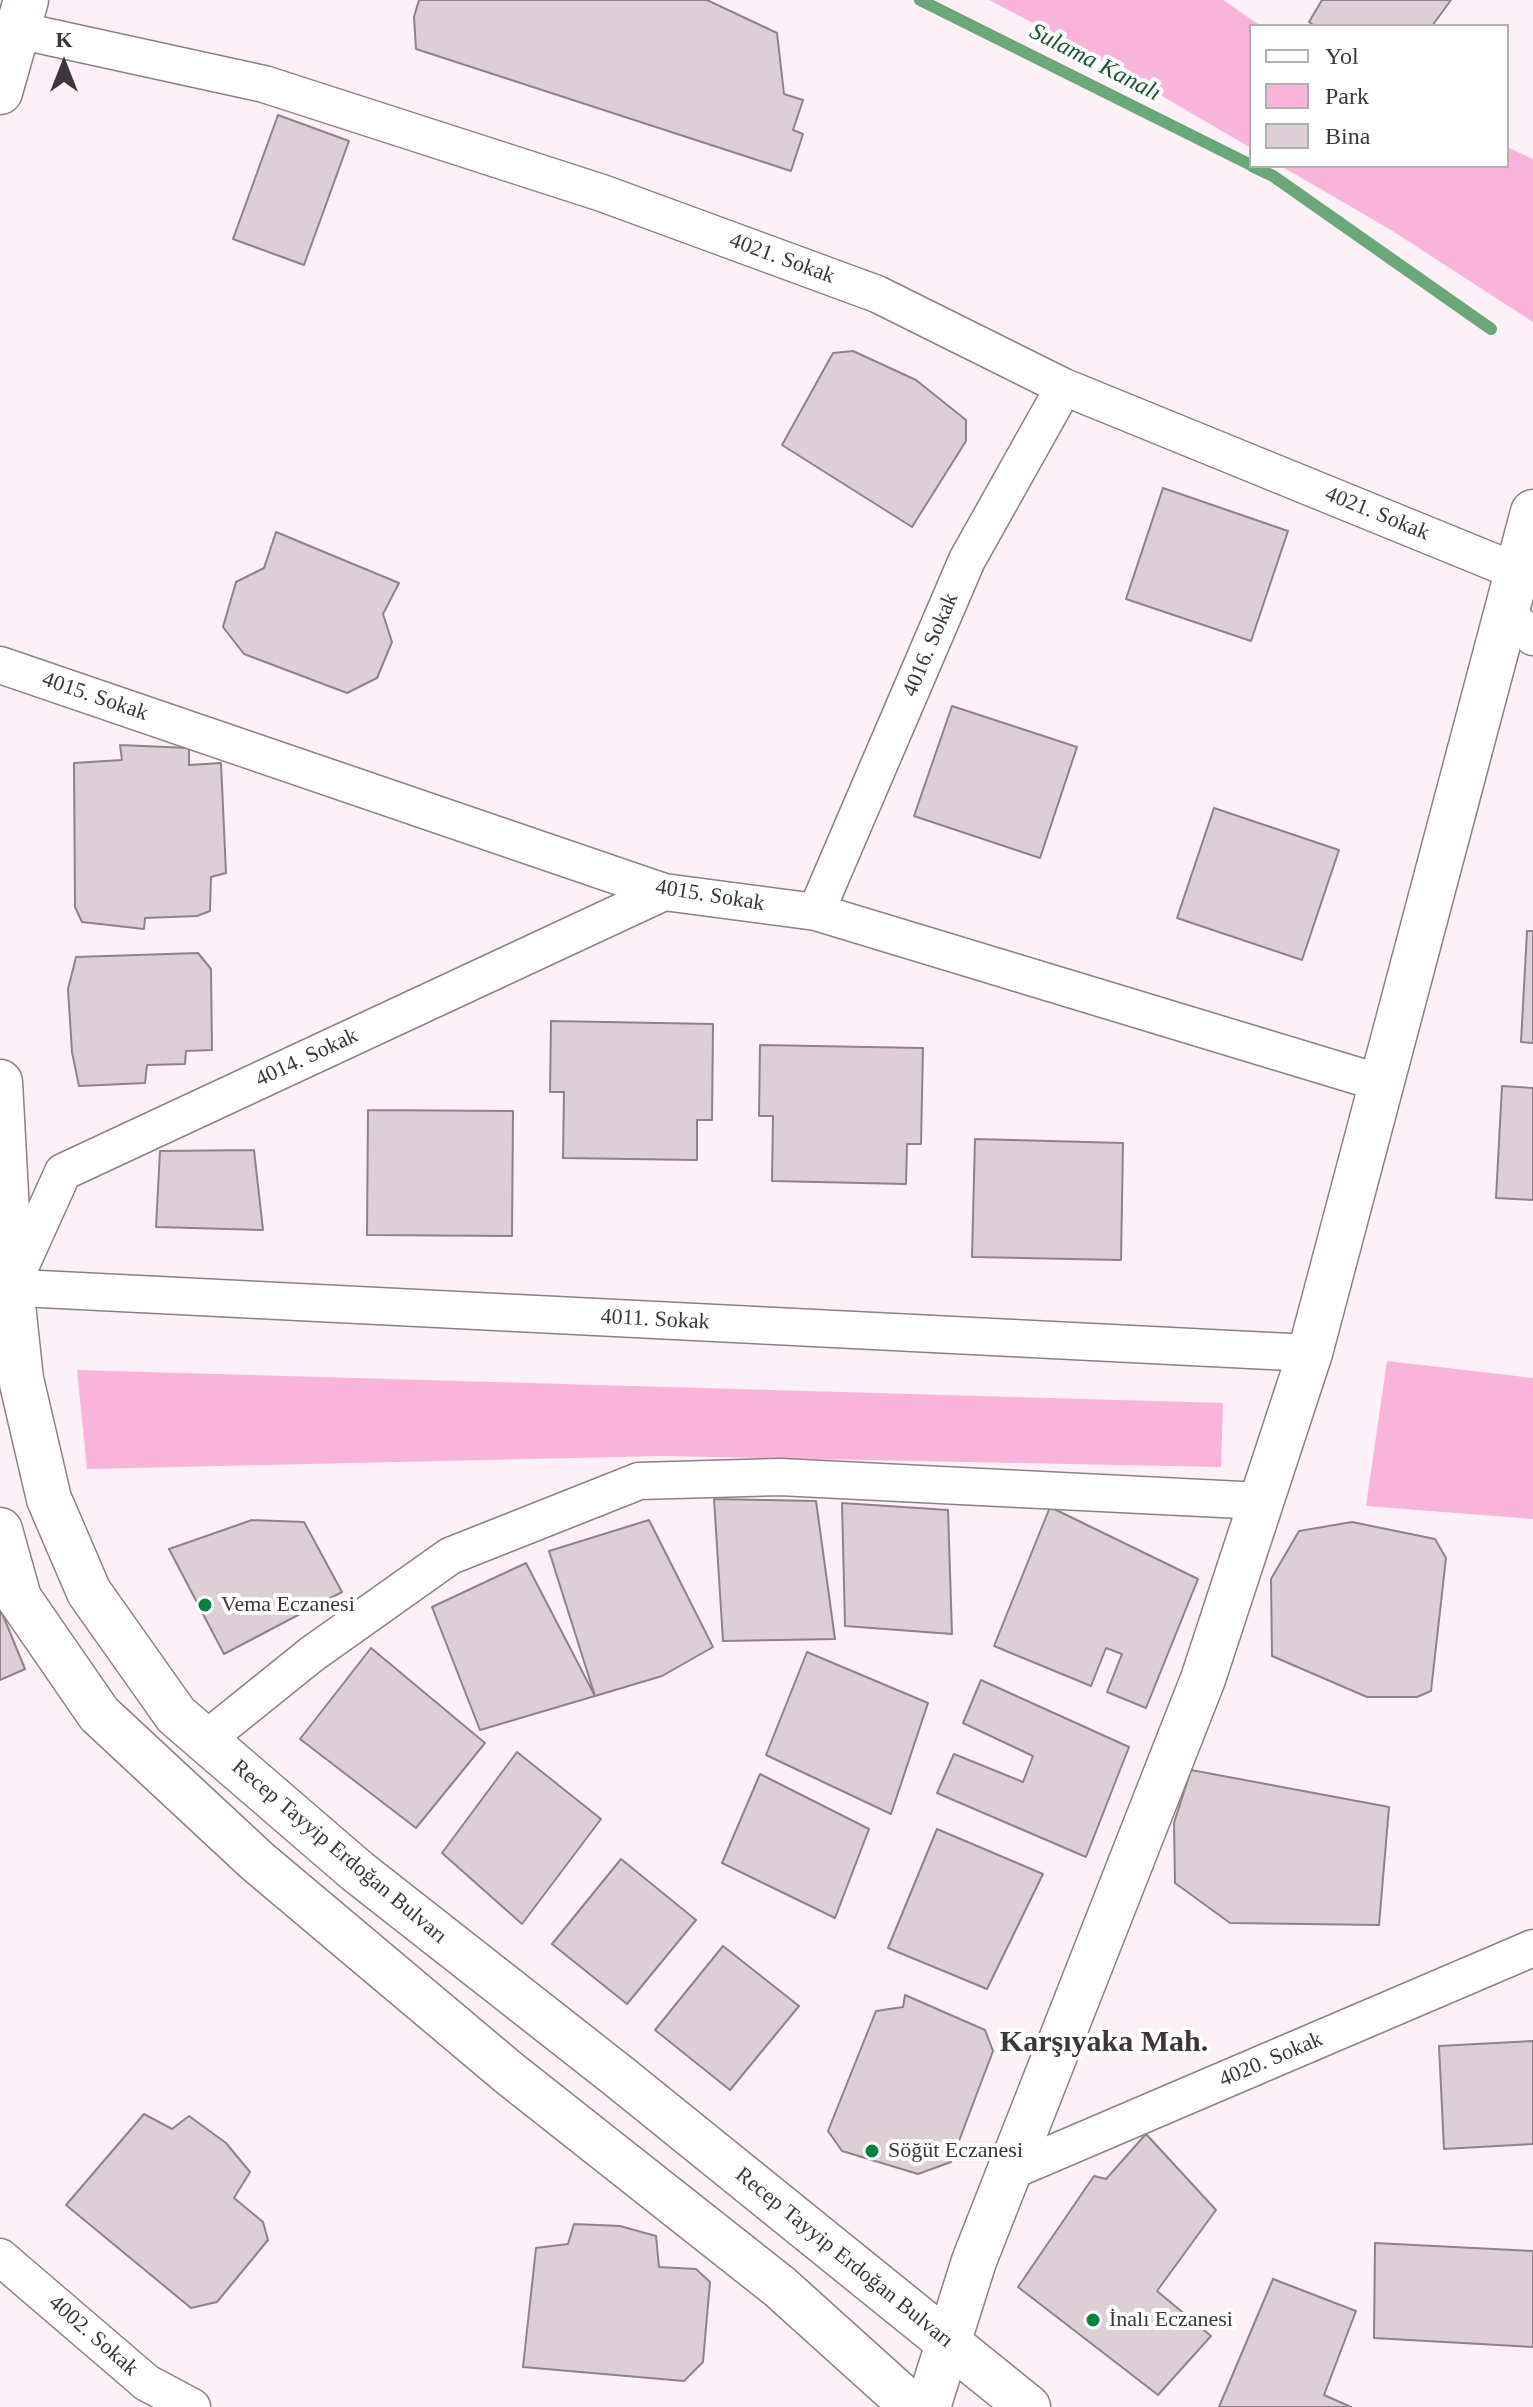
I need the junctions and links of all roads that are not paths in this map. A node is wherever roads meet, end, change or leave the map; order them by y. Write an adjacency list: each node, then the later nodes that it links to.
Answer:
1 (14, 19): 2 (main road); 3 (street, 4021. Sokak)
2 (0, 92)
3 (1064, 387): 5 (street, 4021. Sokak); 9 (street, 4016. Sokak)
4 (1533, 512): 5 (main road)
5 (1518, 572): 6 (main road)
6 (1520, 626): 11 (main road)
7 (0, 665): 8 (street, 4015. Sokak)
8 (664, 892): 9 (street, 4015. Sokak); 12 (street, 4014. Sokak)
9 (816, 912): 11 (street, 4015. Sokak)
10 (0, 1082): 12 (main road, Recep Tayyip Erdoğan Bulvarı)
11 (1384, 1084): 13 (main road)
12 (6, 1287): 13 (street, 4011. Sokak); 16 (main road, Recep Tayyip Erdoğan Bulvarı)
13 (1310, 1353): 14 (main road)
14 (1262, 1501): 16 (street); 18 (main road)
15 (0, 1530): 22 (main road)
16 (205, 1740): 20 (main road, Recep Tayyip Erdoğan Bulvarı)
17 (1533, 1948): 18 (street, 4020. Sokak)
18 (1009, 2172): 20 (main road)
19 (0, 2257): 21 (street, 4002. Sokak)
20 (948, 2343): 23 (main road); 24 (main road, Recep Tayyip Erdoğan Bulvarı)
21 (192, 2407)
22 (913, 2407)
23 (928, 2407)
24 (1028, 2407)

